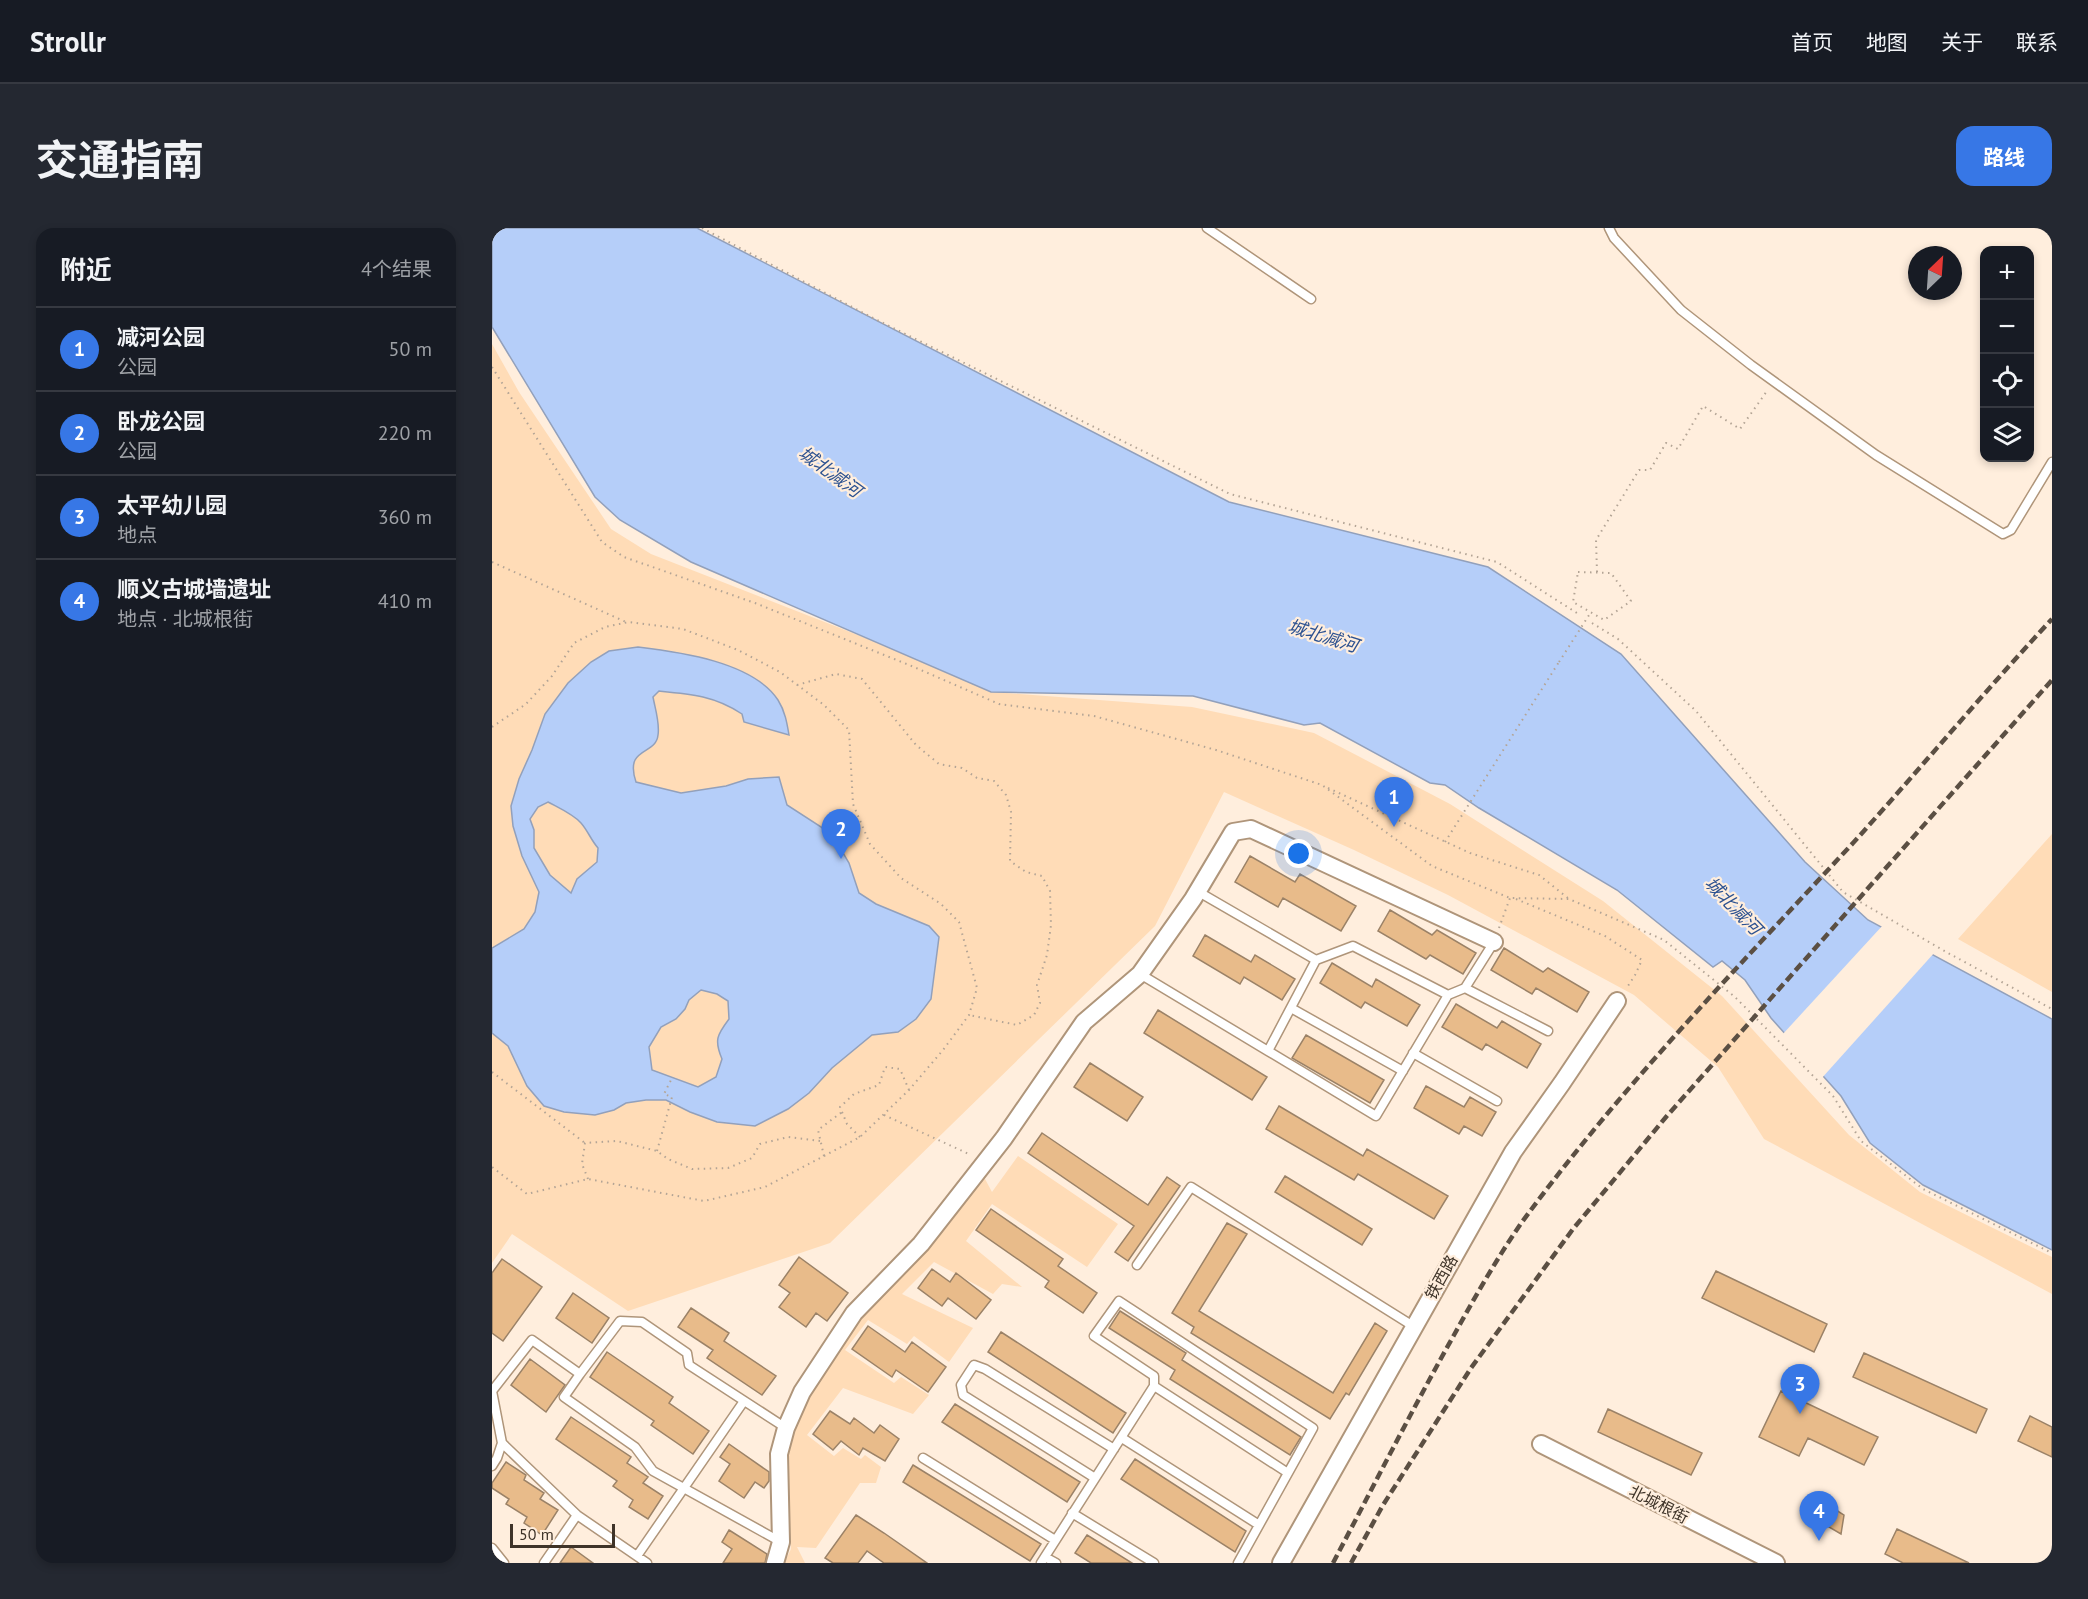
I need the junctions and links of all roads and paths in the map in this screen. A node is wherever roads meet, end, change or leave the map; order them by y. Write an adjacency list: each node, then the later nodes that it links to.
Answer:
1 (702, 228): 11 (path)
2 (1207, 228): 4 (lane)
3 (1609, 228): 6 (lane)
4 (1311, 299)
5 (492, 367): 16 (path)
6 (1774, 382): 7 (lane); 9 (path)
7 (2052, 462)
8 (492, 562): 12 (path)
9 (1597, 572): 10 (path); 10 (path)
10 (1591, 612): 17 (path, bridge)
11 (1580, 615)
12 (629, 622): 14 (path); 15 (path)
13 (1593, 623): 29 (path)
14 (797, 685): 30 (path); 30 (path)
15 (492, 727)
16 (1322, 785): 17 (path); 19 (path)
17 (1445, 842): 20 (path)
18 (1197, 891): 21 (street); 22 (lane); 23 (street)
19 (1511, 898): 20 (path); 21 (path); 24 (path)
20 (1569, 898): 49 (path)
21 (1494, 942): 25 (lane)
22 (1316, 960): 26 (lane); 28 (lane)
23 (1140, 974): 32 (lane); 46 (street)
24 (1635, 975)
25 (1465, 988): 26 (lane); 31 (lane)
26 (1448, 995): 33 (lane)
27 (1617, 1001): 51 (street, 铁西路)
28 (1291, 1008): 32 (lane); 34 (lane)
29 (2052, 1009)
30 (969, 1015): 37 (path)
31 (1548, 1031)
32 (1268, 1051): 34 (lane)
33 (1413, 1053): 34 (lane); 38 (lane)
34 (1402, 1071)
35 (492, 1072): 43 (path)
36 (672, 1078): 44 (path)
37 (909, 1090): 39 (path); 40 (path)
38 (1497, 1101)
39 (842, 1113): 41 (path); 42 (path)
40 (884, 1115): 41 (path); 46 (path)
41 (860, 1137): 45 (path)
42 (820, 1141): 44 (path); 45 (path)
43 (585, 1143): 44 (path); 48 (path)
44 (657, 1151)
45 (824, 1157): 48 (path)
46 (983, 1165): 55 (street)
47 (492, 1167): 48 (path)
48 (588, 1179)
49 (2052, 1253)
50 (1137, 1265): 51 (lane)
51 (1413, 1326): 80 (street, 铁西路)
52 (580, 1374): 54 (lane); 57 (lane); 64 (lane)
53 (1154, 1386): 56 (lane); 62 (lane); 62 (lane)
54 (744, 1401): 55 (lane); 64 (lane)
55 (786, 1428): 69 (street)
56 (1122, 1438): 59 (lane); 67 (lane)
57 (502, 1443): 61 (lane); 66 (lane)
58 (1541, 1444): 81 (street, 北城根街)
59 (1114, 1449): 63 (lane); 63 (lane)
60 (923, 1458): 68 (lane)
61 (492, 1466)
62 (1288, 1473): 67 (lane)
63 (1095, 1478): 65 (lane)
64 (683, 1488): 69 (lane); 71 (lane)
65 (1072, 1513): 68 (lane); 78 (lane)
66 (578, 1515): 71 (lane); 74 (lane)
67 (1260, 1525): 79 (lane)
68 (1055, 1540): 72 (lane)
69 (781, 1542): 76 (street)
70 (492, 1548): 73 (lane)
71 (637, 1556): 75 (lane)
72 (1043, 1560): 77 (lane)
73 (504, 1563)
74 (544, 1563)
75 (647, 1563)
76 (776, 1563)
77 (1056, 1563)
78 (1154, 1563)
79 (1238, 1563)
80 (1281, 1563)
81 (1776, 1563)

